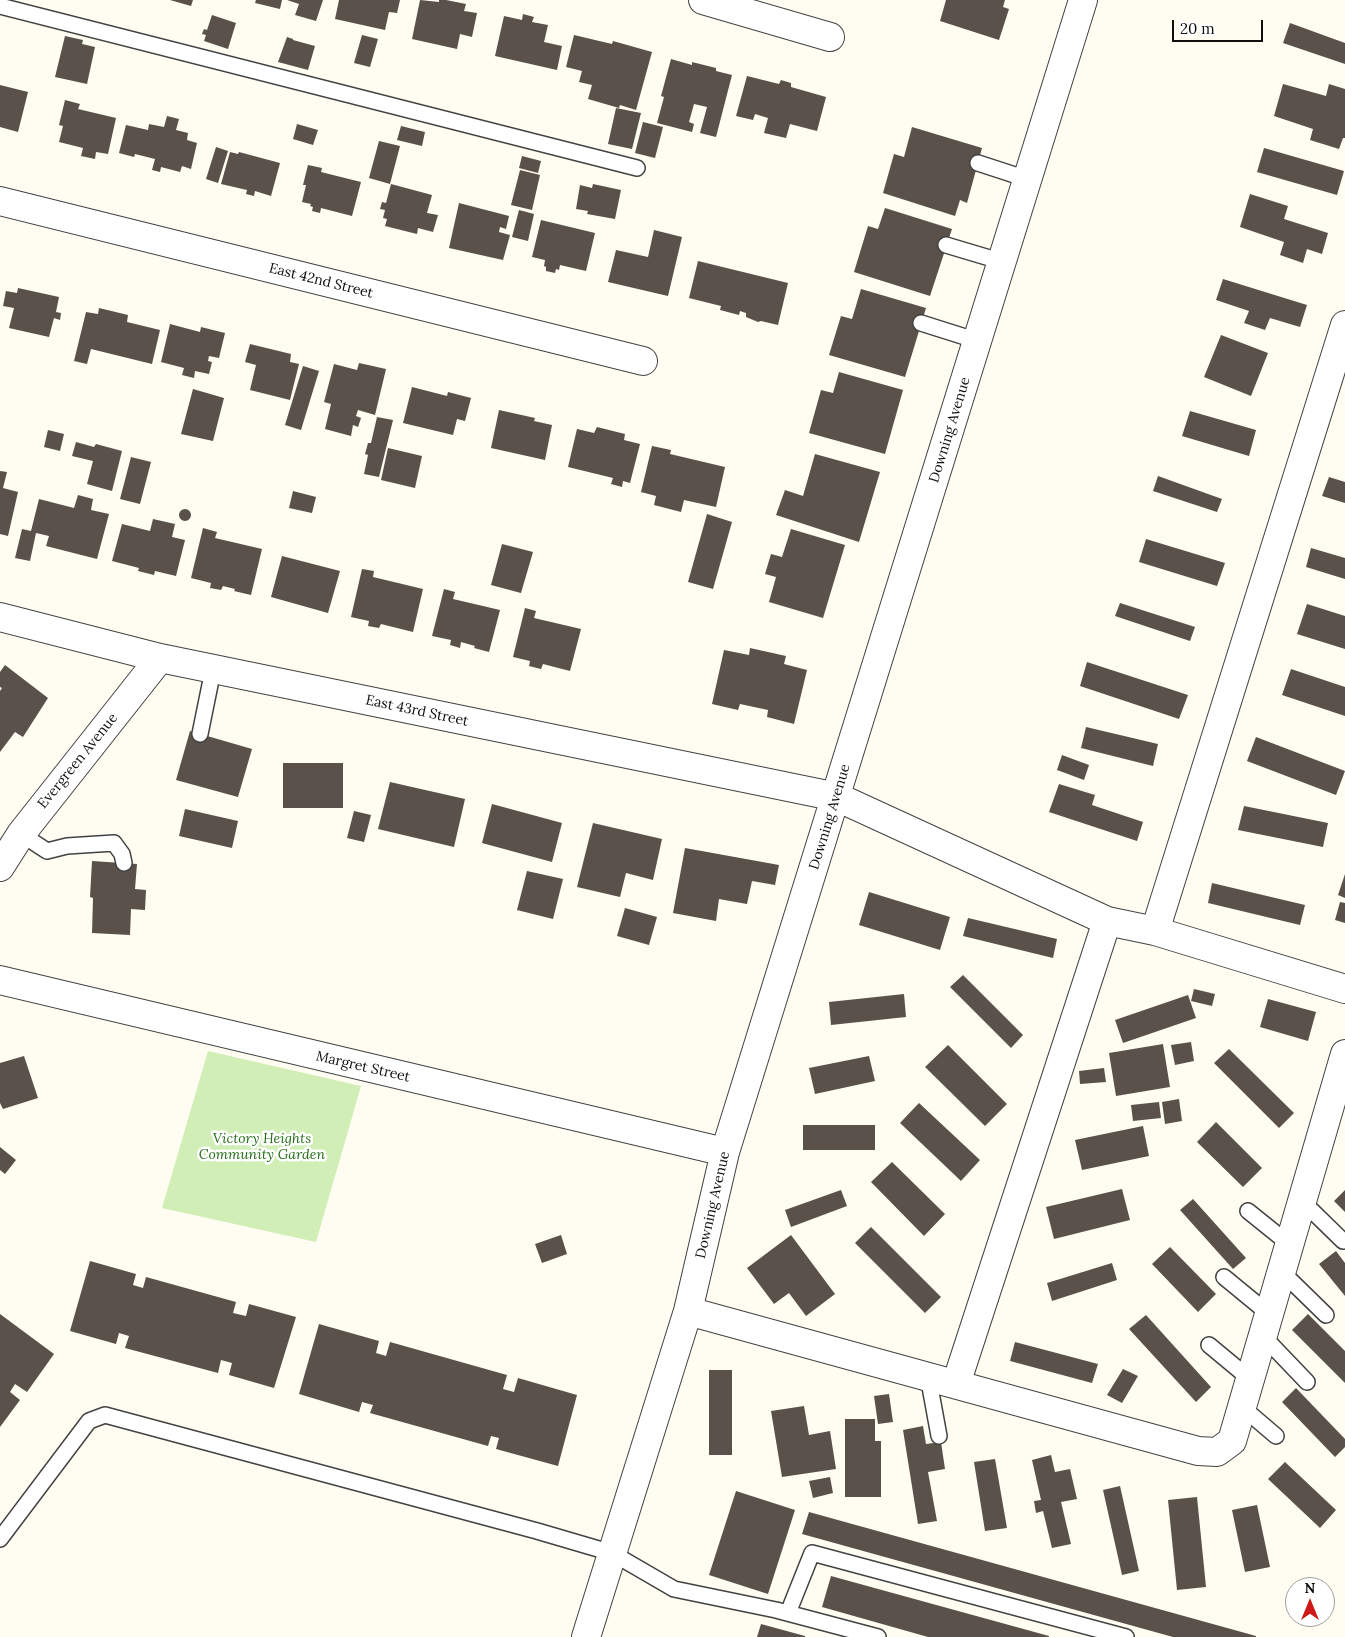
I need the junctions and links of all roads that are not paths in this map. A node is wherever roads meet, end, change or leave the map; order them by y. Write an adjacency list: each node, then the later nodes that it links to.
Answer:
1 (703, 0): 4 (street)
2 (1083, 0): 7 (street, Downing Avenue)
3 (0, 6): 6 (lane)
4 (830, 36)
5 (978, 163): 7 (lane)
6 (637, 168)
7 (1027, 179): 10 (street, Downing Avenue)
8 (0, 201): 14 (street, East 42nd Street)
9 (946, 245): 10 (lane)
10 (1002, 262): 13 (street, Downing Avenue)
11 (921, 323): 13 (lane)
12 (1345, 325): 24 (street)
13 (978, 341): 19 (street, Downing Avenue)
14 (643, 361)
15 (0, 617): 16 (street, East 43rd Street)
16 (160, 658): 17 (street, East 43rd Street); 20 (street, Evergreen Avenue)
17 (213, 670): 18 (lane); 19 (street, East 43rd Street)
18 (200, 734)
19 (837, 797): 23 (street, East 43rd Street); 28 (street, Downing Avenue)
20 (21, 834): 21 (lane); 22 (street, Evergreen Avenue)
21 (124, 863)
22 (0, 867)
23 (1107, 921): 24 (street, East 43rd Street); 42 (street)
24 (1154, 932): 26 (street, East 43rd Street)
25 (0, 980): 28 (street, Margret Street)
26 (1345, 989)
27 (1345, 1054): 29 (street)
28 (726, 1152): 35 (street, Downing Avenue)
29 (1302, 1201): 31 (lane); 32 (street)
30 (1248, 1211): 32 (lane)
31 (1343, 1241)
32 (1290, 1244): 33 (street)
33 (1281, 1271): 36 (lane); 37 (street)
34 (1224, 1277): 37 (lane)
35 (688, 1310): 39 (street); 47 (street, Downing Avenue)
36 (1326, 1315)
37 (1266, 1324): 40 (street); 41 (lane)
38 (1208, 1345): 40 (lane)
39 (928, 1376): 42 (street); 44 (lane)
40 (1250, 1379): 43 (street)
41 (1307, 1382)
42 (956, 1384): 43 (street)
43 (1242, 1406): 45 (lane)
44 (939, 1436)
45 (1276, 1436)
46 (0, 1539): 47 (lane)
47 (612, 1553): 48 (lane); 49 (street, Downing Avenue)
48 (788, 1613): 50 (lane); 51 (lane)
49 (586, 1637)
50 (878, 1637)
51 (1126, 1637)

